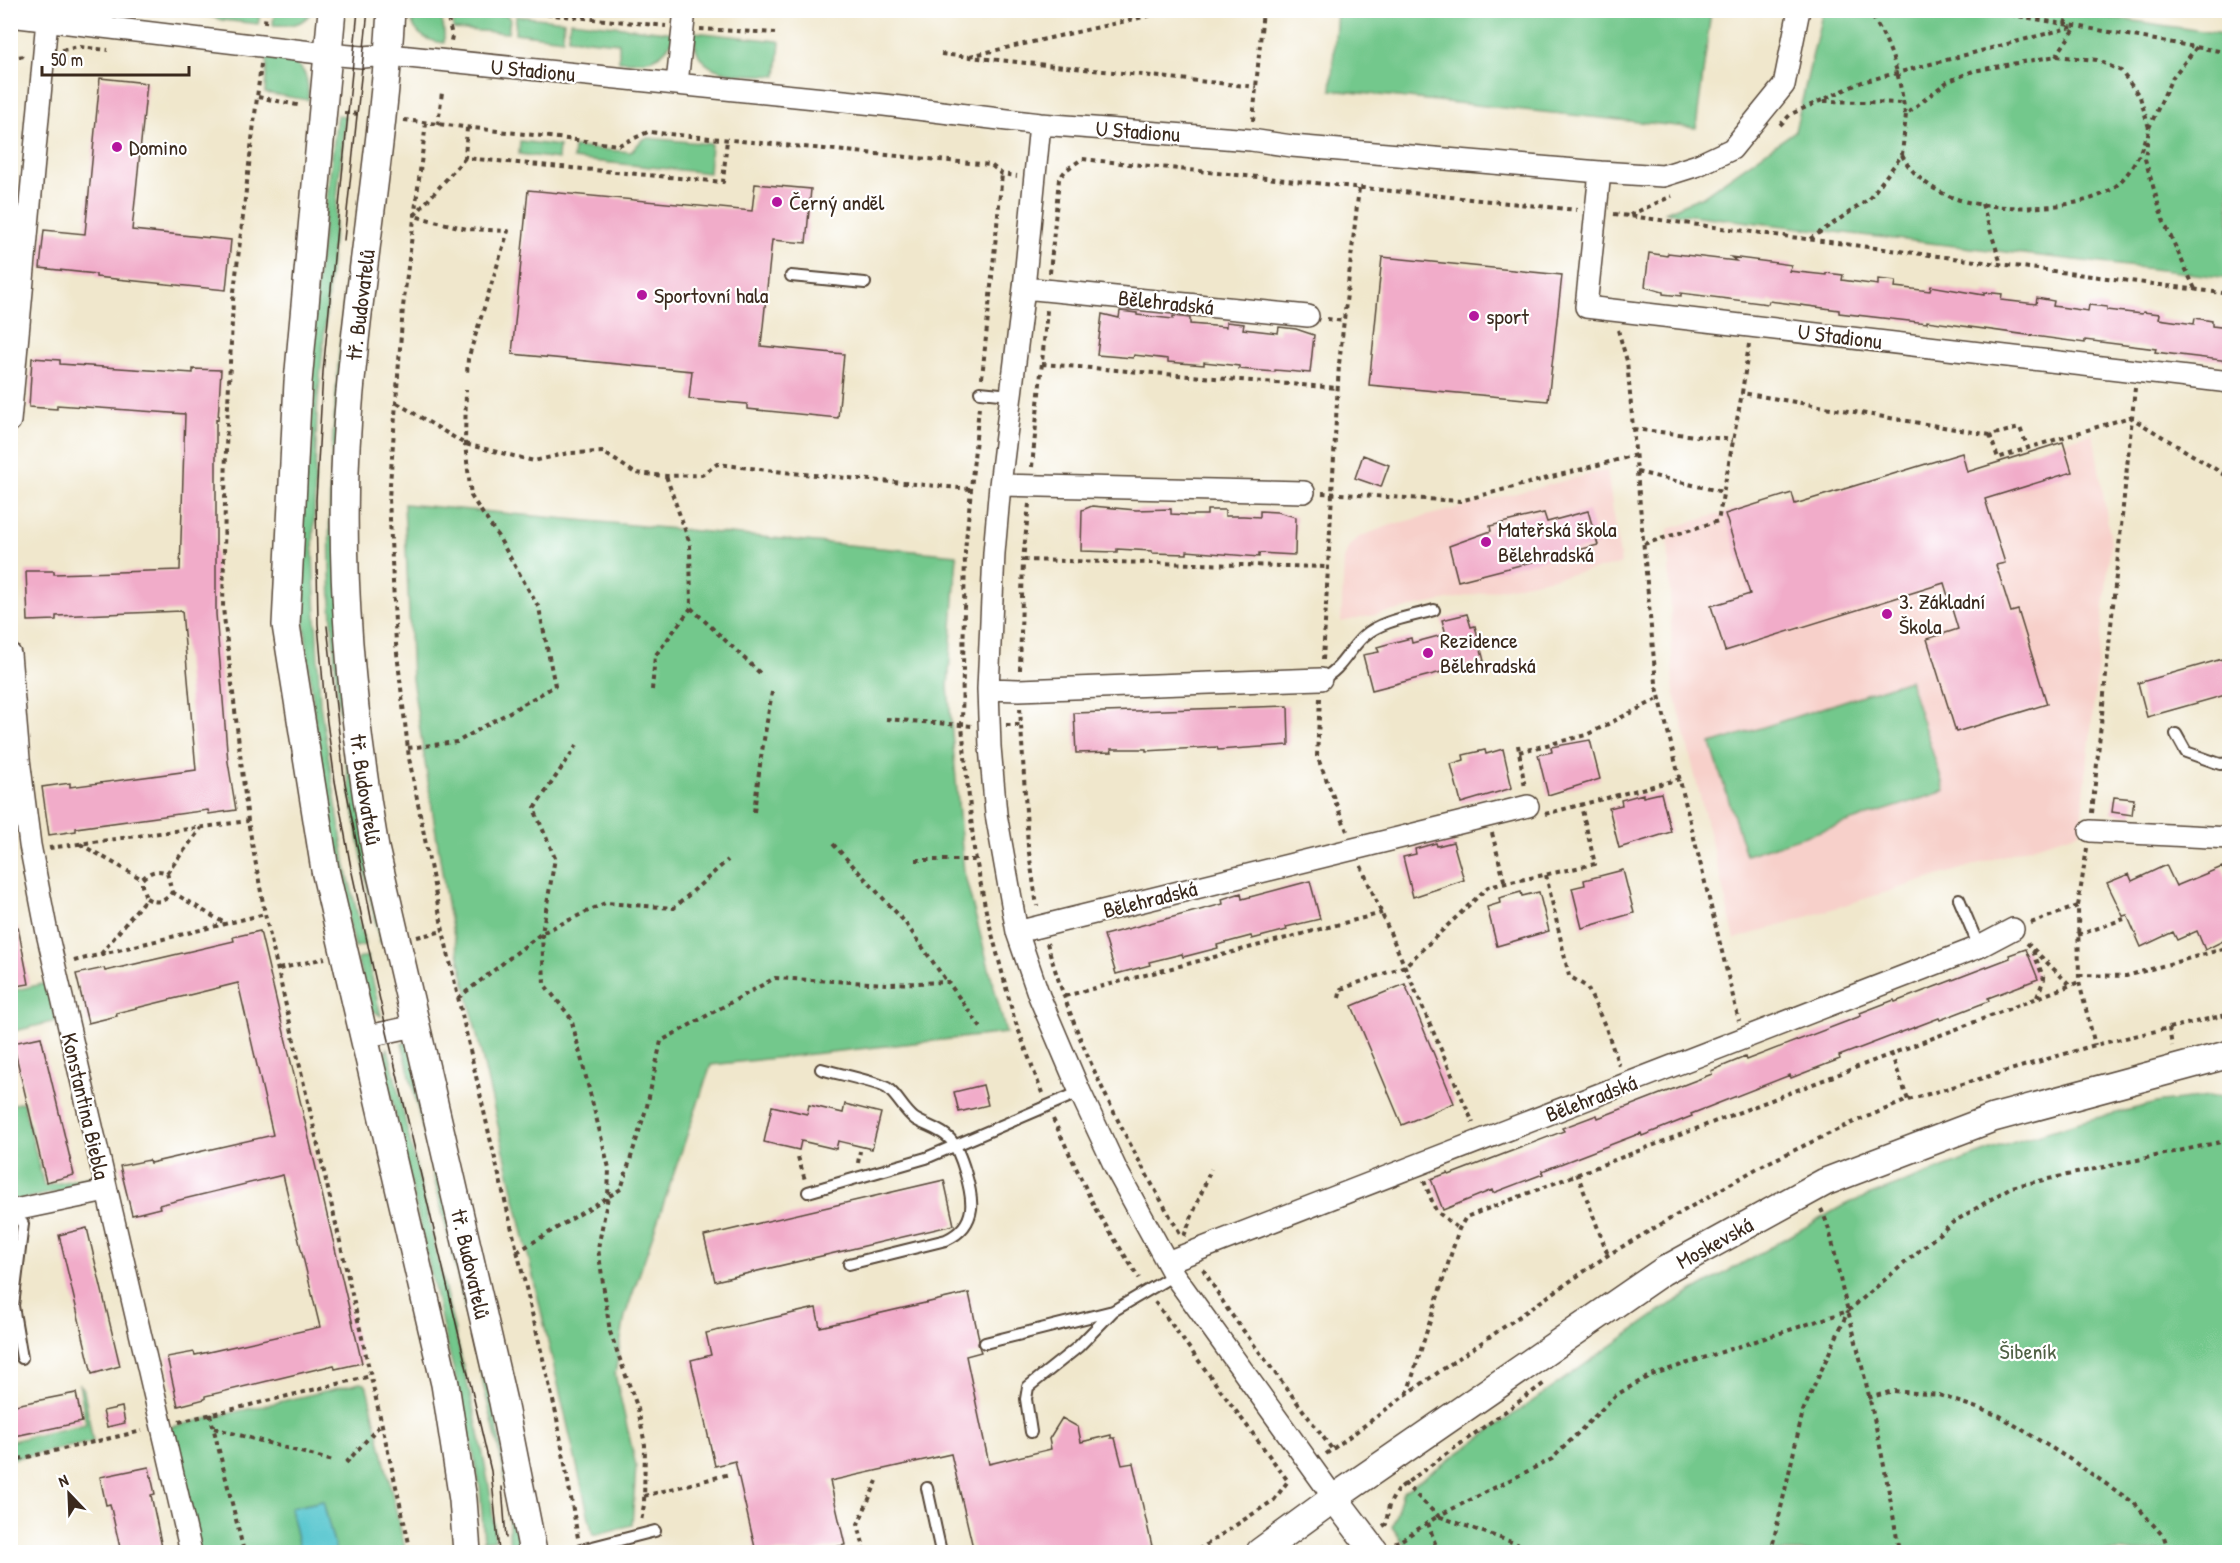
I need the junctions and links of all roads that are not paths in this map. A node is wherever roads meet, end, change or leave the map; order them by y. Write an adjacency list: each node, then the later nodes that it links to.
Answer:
1 (332, 10): 7 (street)
2 (391, 10): 8 (street, tř. Budovatelů)
3 (1799, 10): 11 (street, U Stadionu)
4 (10, 16): 6 (street, U Stadionu)
5 (684, 19): 9 (street)
6 (47, 20): 7 (street, U Stadionu); 19 (street)
7 (328, 54): 8 (street, U Stadionu); 36 (street)
8 (389, 55): 9 (street, U Stadionu); 35 (street, tř. Budovatelů)
9 (677, 83): 10 (street, U Stadionu)
10 (1040, 124): 11 (street, U Stadionu); 14 (street)
11 (1600, 172): 16 (street, U Stadionu)
12 (791, 276): 13 (lane)
13 (865, 283)
14 (1024, 288): 15 (street, Bělehradská); 18 (street)
15 (1308, 316)
16 (2229, 382)
17 (980, 392): 18 (lane)
18 (1011, 395): 20 (street)
19 (10, 421)
20 (1000, 485): 21 (street); 25 (street)
21 (1304, 492)
22 (1434, 610): 24 (lane)
23 (10, 654): 41 (street, Konstantina Biebla)
24 (1322, 679): 25 (street)
25 (988, 689): 33 (street)
26 (2176, 734): 27 (lane)
27 (2229, 763)
28 (1528, 806): 33 (street, Bělehradská)
29 (2090, 831): 30 (street)
30 (2229, 838)
31 (1959, 899): 34 (lane)
32 (2013, 929): 34 (street, Bělehradská)
33 (1017, 932): 39 (street)
34 (1979, 947): 45 (street, Bělehradská)
35 (415, 1026): 36 (street); 55 (street, tř. Budovatelů)
36 (364, 1037): 54 (street)
37 (2229, 1054): 51 (street, Moskevská)
38 (821, 1069): 40 (lane)
39 (1080, 1092): 40 (lane); 45 (street)
40 (955, 1146): 42 (lane); 44 (lane)
41 (106, 1191): 43 (street); 53 (street, Konstantina Biebla)
42 (808, 1192)
43 (11, 1211): 48 (lane)
44 (849, 1264)
45 (1171, 1268): 46 (lane); 51 (street)
46 (1113, 1311): 47 (lane); 49 (lane)
47 (985, 1343)
48 (22, 1358)
49 (1031, 1432)
50 (927, 1488): 57 (lane)
51 (1334, 1498): 58 (street, Moskevská); 59 (street)
52 (654, 1531): 56 (lane)
53 (191, 1552)
54 (467, 1552)
55 (533, 1552)
56 (573, 1552)
57 (941, 1552)
58 (1260, 1552)
59 (1375, 1552)

